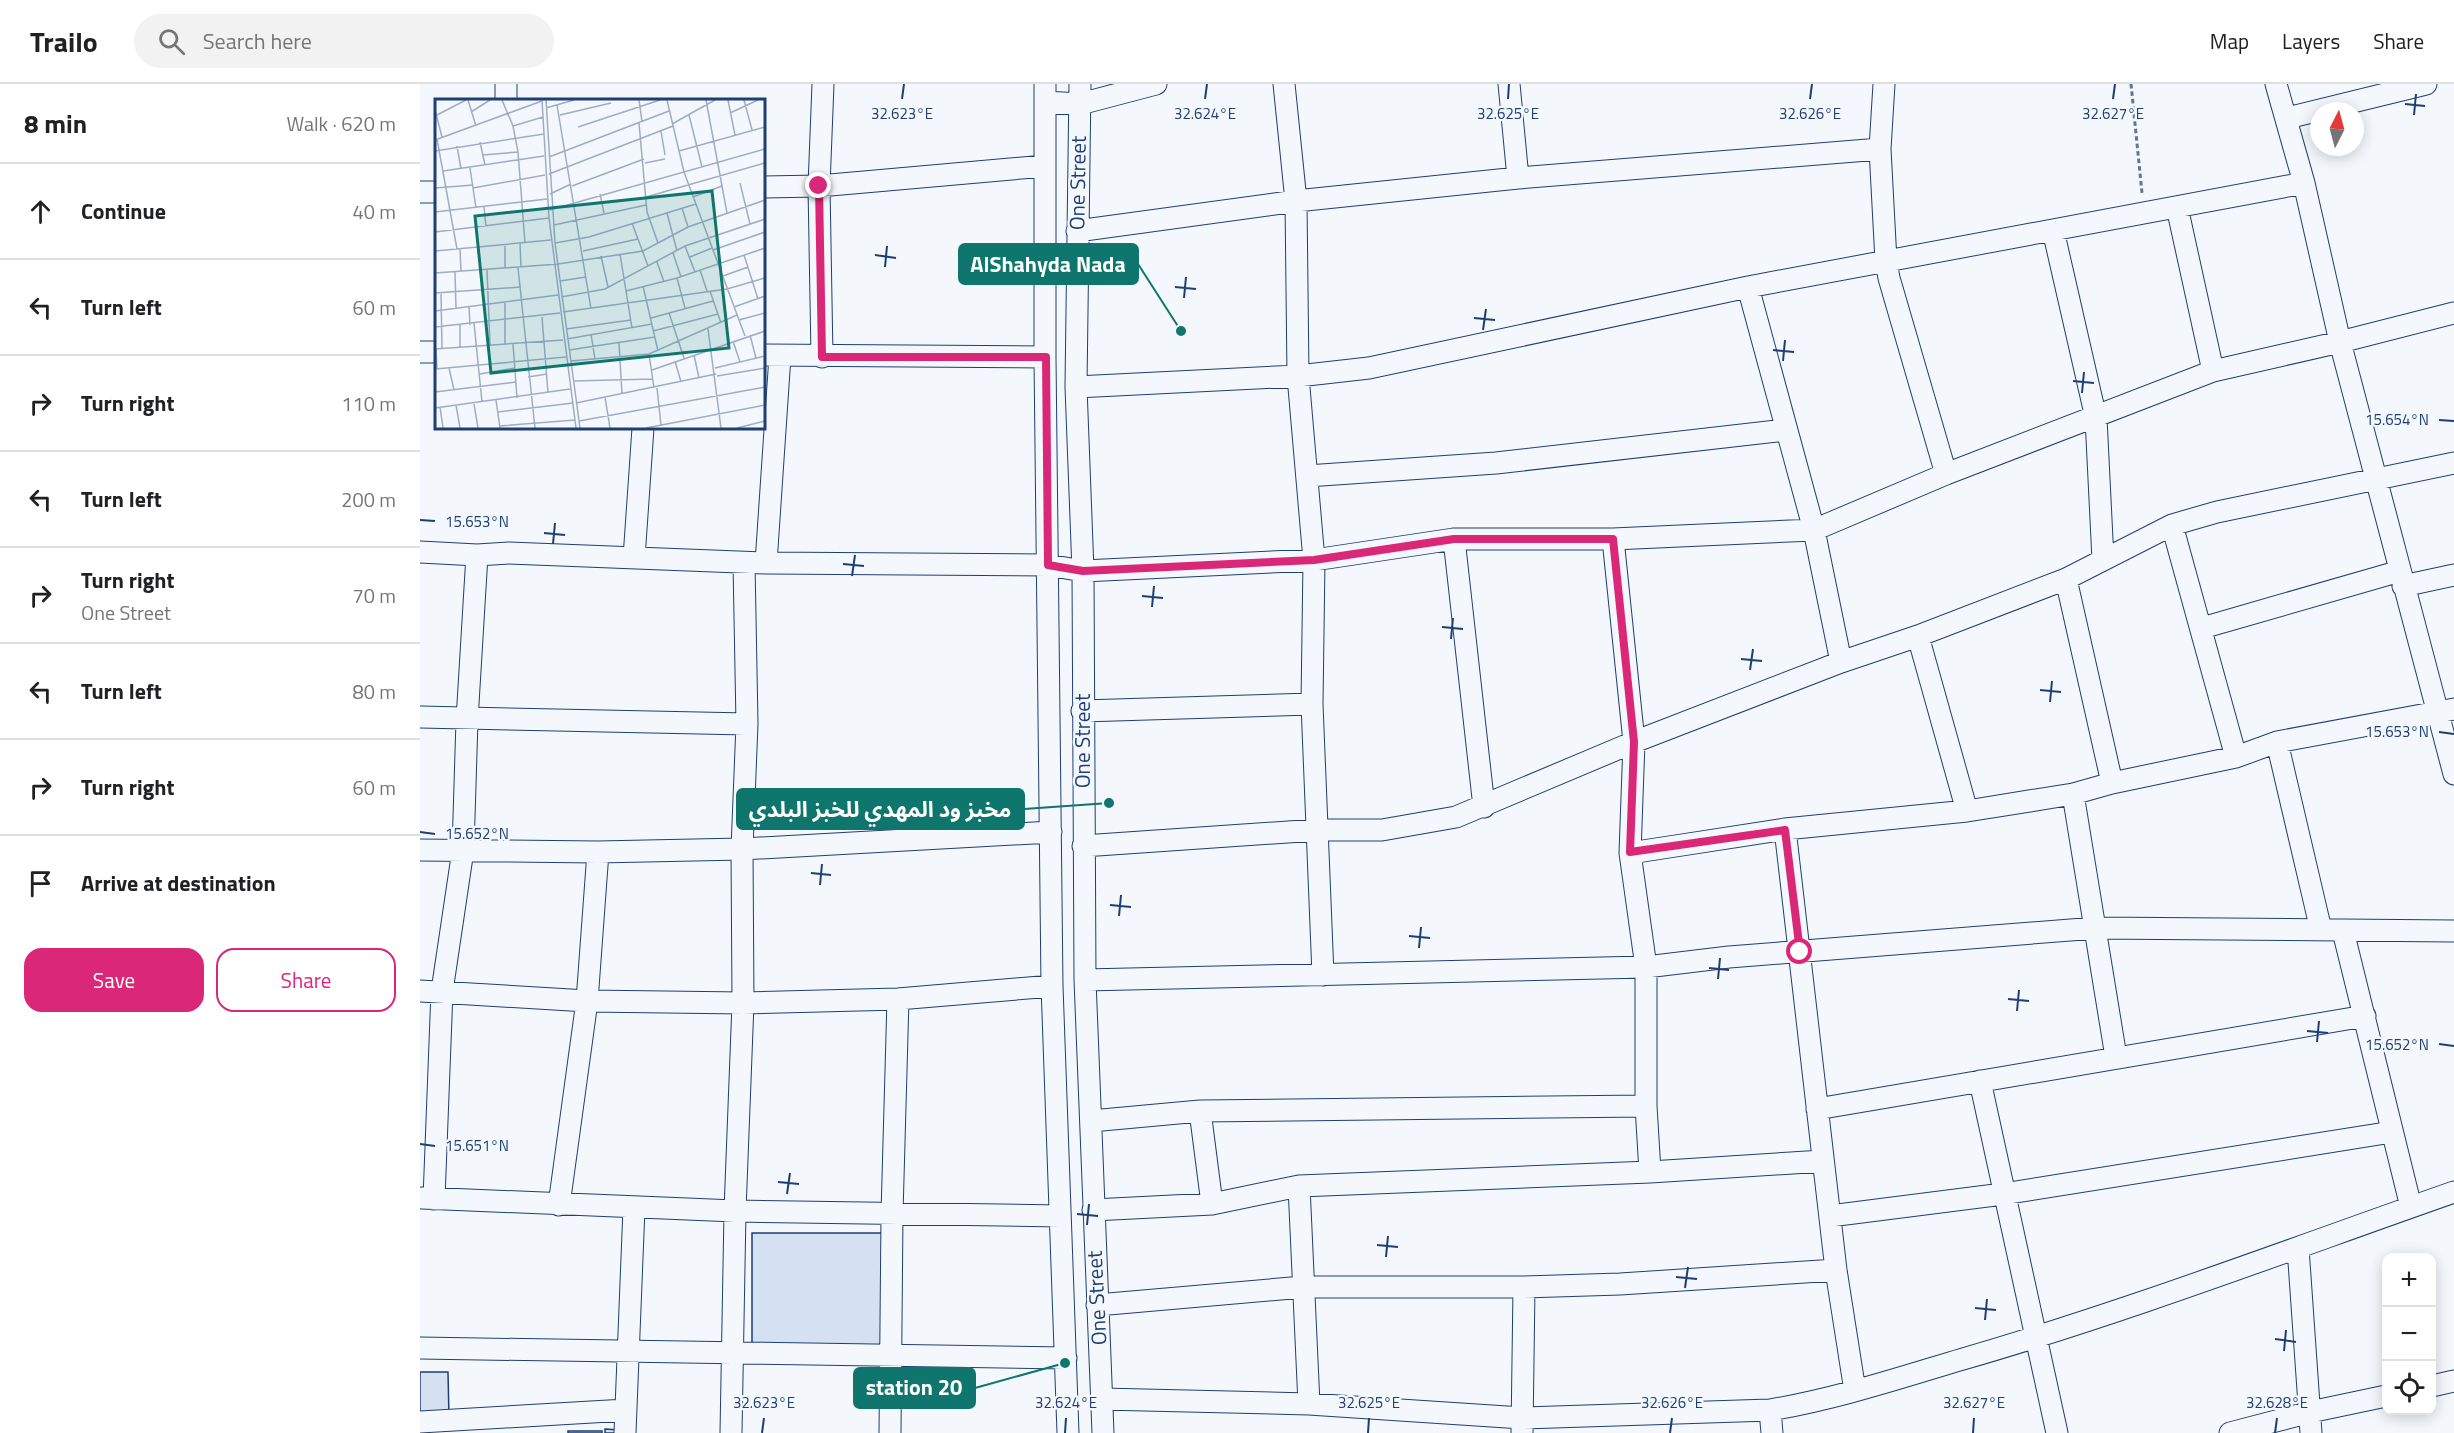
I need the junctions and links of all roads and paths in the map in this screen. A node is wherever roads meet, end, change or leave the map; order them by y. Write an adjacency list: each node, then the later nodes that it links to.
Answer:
1 (823, 84): 16 (street)
2 (1156, 84): 10 (street)
3 (1284, 84): 18 (street)
4 (1509, 84): 14 (street)
5 (1884, 84): 12 (street)
6 (2131, 84): 20 (path)
7 (2276, 84): 11 (street)
8 (2426, 84): 11 (street)
9 (1045, 93): 10 (street); 13 (street, One Street)
10 (1080, 94): 22 (street, One Street)
11 (2287, 118): 15 (street)
12 (1881, 149): 14 (street); 23 (street)
13 (1045, 166): 16 (street); 29 (street, One Street)
14 (1518, 178): 18 (street)
15 (2304, 183): 19 (street); 26 (street)
16 (819, 186): 17 (street); 28 (street)
17 (765, 188)
18 (1296, 201): 22 (street); 31 (street)
19 (2177, 207): 20 (street); 30 (street)
20 (2144, 213): 21 (street)
21 (2053, 230): 23 (street); 33 (street)
22 (1077, 231): 32 (street, One Street)
23 (1886, 261): 24 (street); 37 (street)
24 (1748, 287): 31 (street); 35 (street)
25 (2454, 313): 26 (street)
26 (2340, 342): 30 (street); 39 (street)
27 (772, 356): 28 (street); 50 (street)
28 (822, 357): 29 (street)
29 (1046, 357): 51 (street, One Street)
30 (2213, 371): 33 (street)
31 (1298, 376): 32 (street); 38 (street)
32 (1076, 387): 52 (street, One Street)
33 (2096, 418): 37 (street); 48 (street)
34 (643, 429): 46 (street)
35 (1785, 430): 38 (street); 41 (street)
36 (2454, 463): 39 (street)
37 (1946, 474): 41 (street)
38 (1307, 476): 47 (street)
39 (2376, 480): 40 (street); 55 (street)
40 (2172, 525): 48 (street); 56 (street)
41 (1814, 530): 43 (street); 58 (street)
42 (1454, 539): 43 (street); 47 (street); 71 (street)
43 (1613, 539): 65 (street)
44 (420, 552): 45 (street)
45 (477, 555): 46 (street); 63 (street)
46 (634, 558): 49 (street)
47 (1314, 560): 52 (street); 59 (street)
48 (2103, 560): 54 (street)
49 (744, 563): 50 (street); 64 (street)
50 (766, 563): 51 (street)
51 (1048, 565): 52 (street); 75 (street, One Street)
52 (1083, 571): 60 (street, One Street)
53 (2454, 575): 55 (street)
54 (2066, 579): 57 (street); 69 (street)
55 (2402, 579): 56 (street); 61 (street)
56 (2202, 628): 67 (street)
57 (1918, 636): 58 (street); 72 (street)
58 (1841, 662): 65 (street)
59 (1312, 704): 60 (street); 73 (street)
60 (1082, 711): 76 (street, One Street)
61 (2445, 711): 66 (street); 68 (street)
62 (420, 717): 63 (street)
63 (467, 720): 64 (street); 79 (street)
64 (747, 724): 77 (street)
65 (1634, 742): 71 (street); 81 (street)
66 (2277, 742): 67 (street); 83 (street)
67 (2236, 757): 69 (street)
68 (2454, 774)
69 (2112, 783): 70 (street)
70 (2073, 794): 72 (street); 82 (street)
71 (1484, 807): 73 (street)
72 (1967, 811): 74 (street)
73 (1317, 830): 76 (street); 88 (street)
74 (1785, 830): 81 (street); 86 (street)
75 (1051, 832): 77 (street); 90 (street, One Street)
76 (1083, 846): 89 (street, One Street)
77 (742, 849): 80 (street); 95 (street)
78 (420, 850): 79 (street)
79 (463, 850): 80 (street); 92 (street)
80 (598, 852): 94 (street)
81 (1630, 852): 87 (street)
82 (2096, 928): 83 (street); 86 (street); 97 (street)
83 (2321, 930): 84 (street)
84 (2343, 931): 85 (street); 96 (street)
85 (2454, 931)
86 (1800, 952): 87 (street); 100 (street)
87 (1646, 967): 88 (street); 99 (street)
88 (1323, 975): 89 (street)
89 (1085, 980): 102 (street, One Street)
90 (1052, 986): 93 (street); 117 (street, One Street)
91 (420, 991): 92 (street)
92 (442, 991): 94 (street); 109 (street)
93 (898, 999): 95 (street); 116 (street)
94 (587, 1001): 95 (street); 111 (street)
95 (743, 1003): 115 (street)
96 (2365, 1016): 97 (street); 103 (street)
97 (2116, 1057): 98 (street)
98 (1980, 1081): 100 (street); 108 (street)
99 (1646, 1106): 101 (street); 105 (street)
100 (1817, 1109): 104 (street)
101 (1200, 1111): 102 (street); 110 (street)
102 (1091, 1121): 114 (street, One Street)
103 (2392, 1132): 108 (street); 112 (street)
104 (1823, 1161): 105 (street); 118 (street)
105 (1650, 1172): 106 (street)
106 (1299, 1186): 110 (street); 121 (street)
107 (2454, 1192): 112 (street)
108 (2003, 1194): 118 (street); 124 (street)
109 (427, 1198): 111 (street)
110 (1212, 1204): 114 (street)
111 (559, 1205): 113 (street)
112 (2411, 1207): 119 (street)
113 (634, 1208): 115 (street); 126 (street)
114 (1093, 1210): 123 (street, One Street)
115 (735, 1211): 116 (street); 127 (street)
116 (892, 1214): 117 (street); 128 (street)
117 (1060, 1216): 129 (street, One Street)
118 (1830, 1216): 120 (street)
119 (2298, 1248): 124 (street); 139 (street)
120 (1836, 1270): 122 (street); 132 (street)
121 (1303, 1287): 122 (street); 123 (street); 135 (street)
122 (1524, 1287): 140 (street)
123 (1097, 1305): 134 (street, One Street)
124 (2035, 1338): 132 (street); 147 (street)
125 (420, 1348): 126 (street)
126 (628, 1352): 127 (street); 136 (street)
127 (732, 1354): 128 (street); 142 (street)
128 (892, 1356): 129 (street); 143 (street)
129 (1066, 1358): 144 (street, One Street)
130 (2454, 1381): 131 (street)
131 (2436, 1385)
132 (1855, 1391): 137 (street)
133 (2382, 1397): 139 (street)
134 (1102, 1399): 135 (street); 145 (street, One Street)
135 (1309, 1404): 140 (street)
136 (626, 1410): 138 (street); 141 (street)
137 (1770, 1410): 140 (street); 146 (street)
138 (420, 1422)
139 (2310, 1423): 148 (street)
140 (1522, 1426)
141 (625, 1433)
142 (731, 1433)
143 (890, 1433)
144 (1068, 1433)
145 (1103, 1433)
146 (1772, 1433)
147 (2057, 1433)
148 (2230, 1433)

